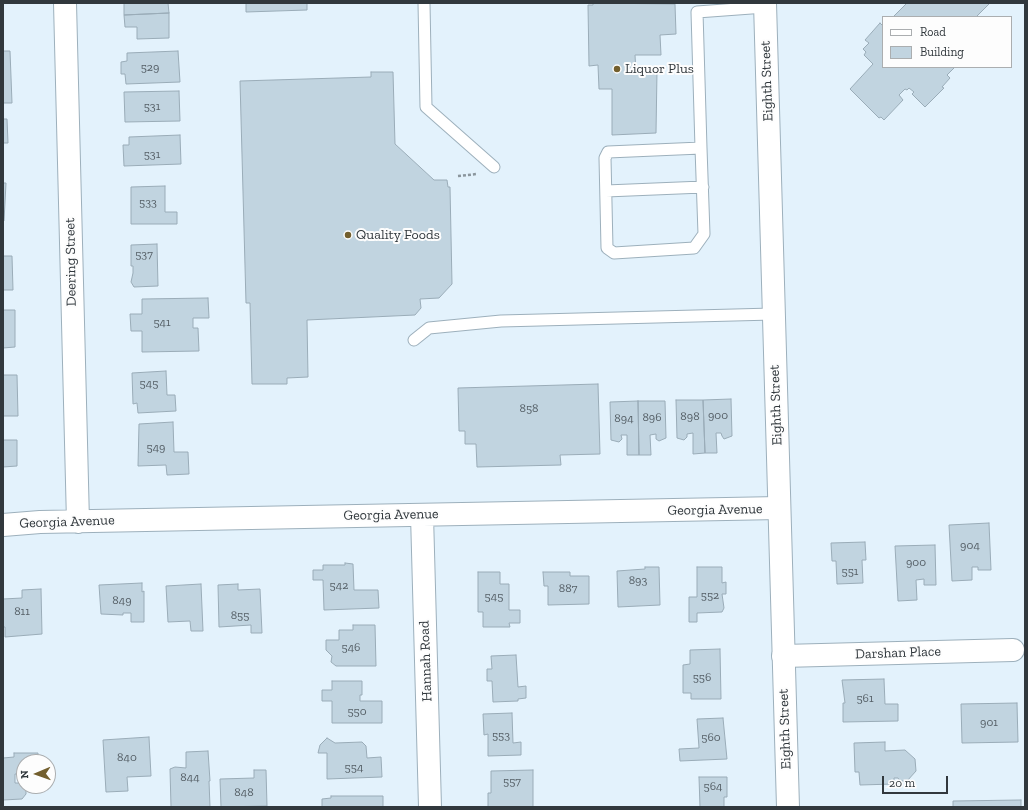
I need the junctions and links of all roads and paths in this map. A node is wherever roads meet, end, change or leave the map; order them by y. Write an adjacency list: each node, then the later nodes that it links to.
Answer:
1 (65, 3): 13 (street, Deering Street)
2 (424, 3): 6 (lane)
3 (765, 5): 4 (lane); 9 (street, Eighth Street)
4 (696, 8): 5 (lane)
5 (701, 148): 7 (lane); 8 (lane)
6 (494, 167)
7 (703, 187): 8 (lane); 8 (lane)
8 (606, 191)
9 (774, 314): 10 (lane); 11 (street, Eighth Street)
10 (414, 340)
11 (779, 508): 12 (street, Georgia Avenue); 16 (street, Eighth Street)
12 (422, 515): 13 (street, Georgia Avenue); 17 (street, Hannah Road)
13 (78, 522): 14 (street, Georgia Avenue)
14 (3, 525)
15 (1013, 650): 16 (street, Darshan Place)
16 (783, 656): 18 (street, Eighth Street)
17 (430, 807)
18 (788, 807)

